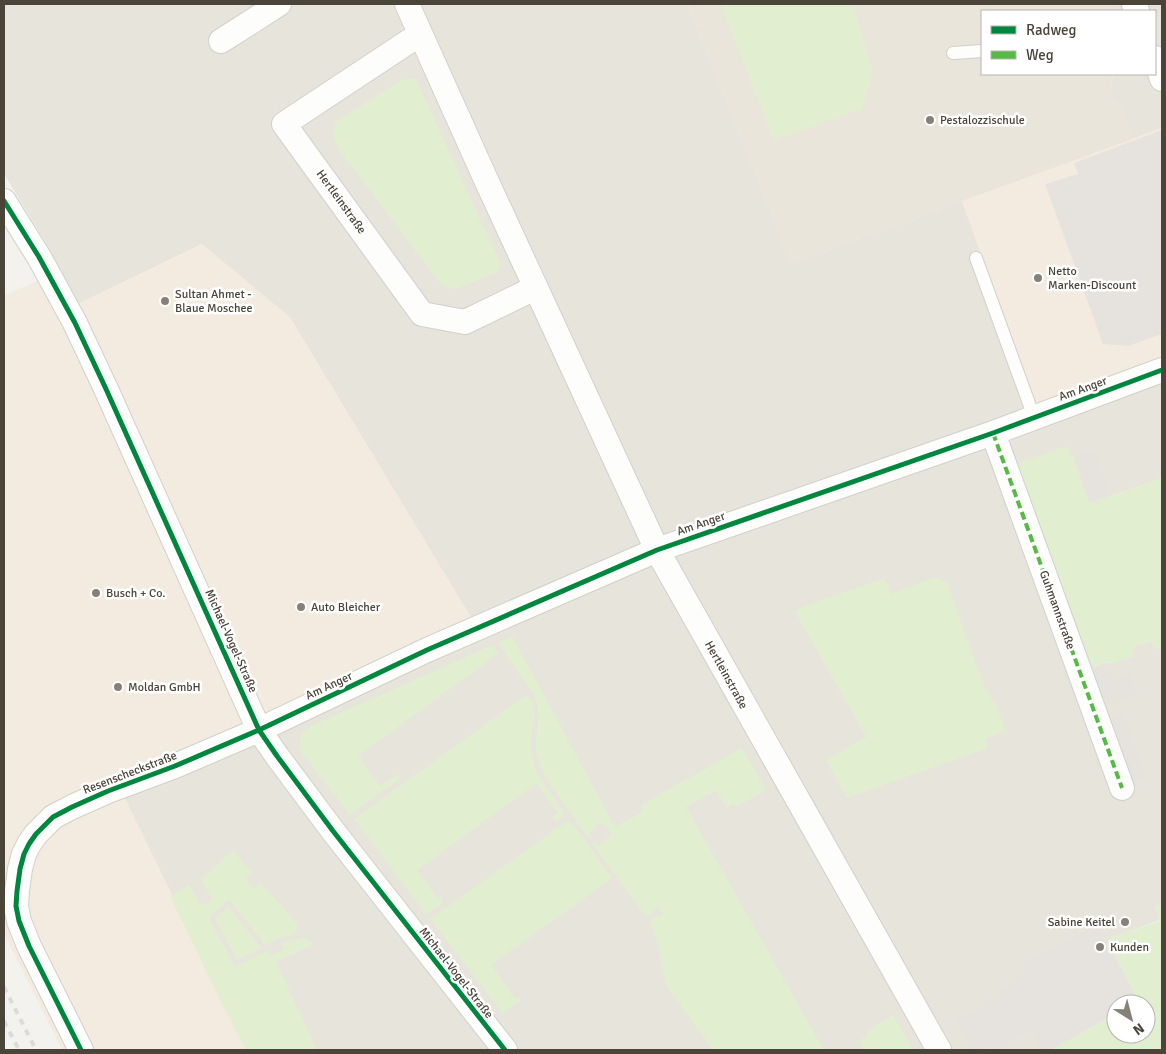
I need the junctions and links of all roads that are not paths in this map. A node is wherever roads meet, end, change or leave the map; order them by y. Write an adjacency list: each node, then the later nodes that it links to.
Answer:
1 (279, 4): 4 (street)
2 (406, 4): 3 (street, Hertleinstraße)
3 (420, 34): 11 (street, Hertleinstraße); 11 (street, Hertleinstraße)
4 (221, 41)
5 (981, 51): 6 (lane)
6 (953, 53)
7 (1156, 61): 8 (street)
8 (1162, 79)
9 (4, 201): 16 (street, Michael-Vogel-Straße)
10 (976, 258): 13 (lane)
11 (535, 288): 15 (street, Hertleinstraße)
12 (1162, 370): 13 (street, Am Anger)
13 (1034, 417): 14 (street, Am Anger)
14 (993, 433): 15 (street, Am Anger); 17 (street, Guhmannstraße)
15 (656, 550): 16 (street, Am Anger); 20 (street, Hertleinstraße)
16 (260, 730): 18 (street, Resenscheckstraße); 19 (street, Michael-Vogel-Straße)
17 (1122, 788)
18 (81, 1050)
19 (505, 1050)
20 (940, 1050)

